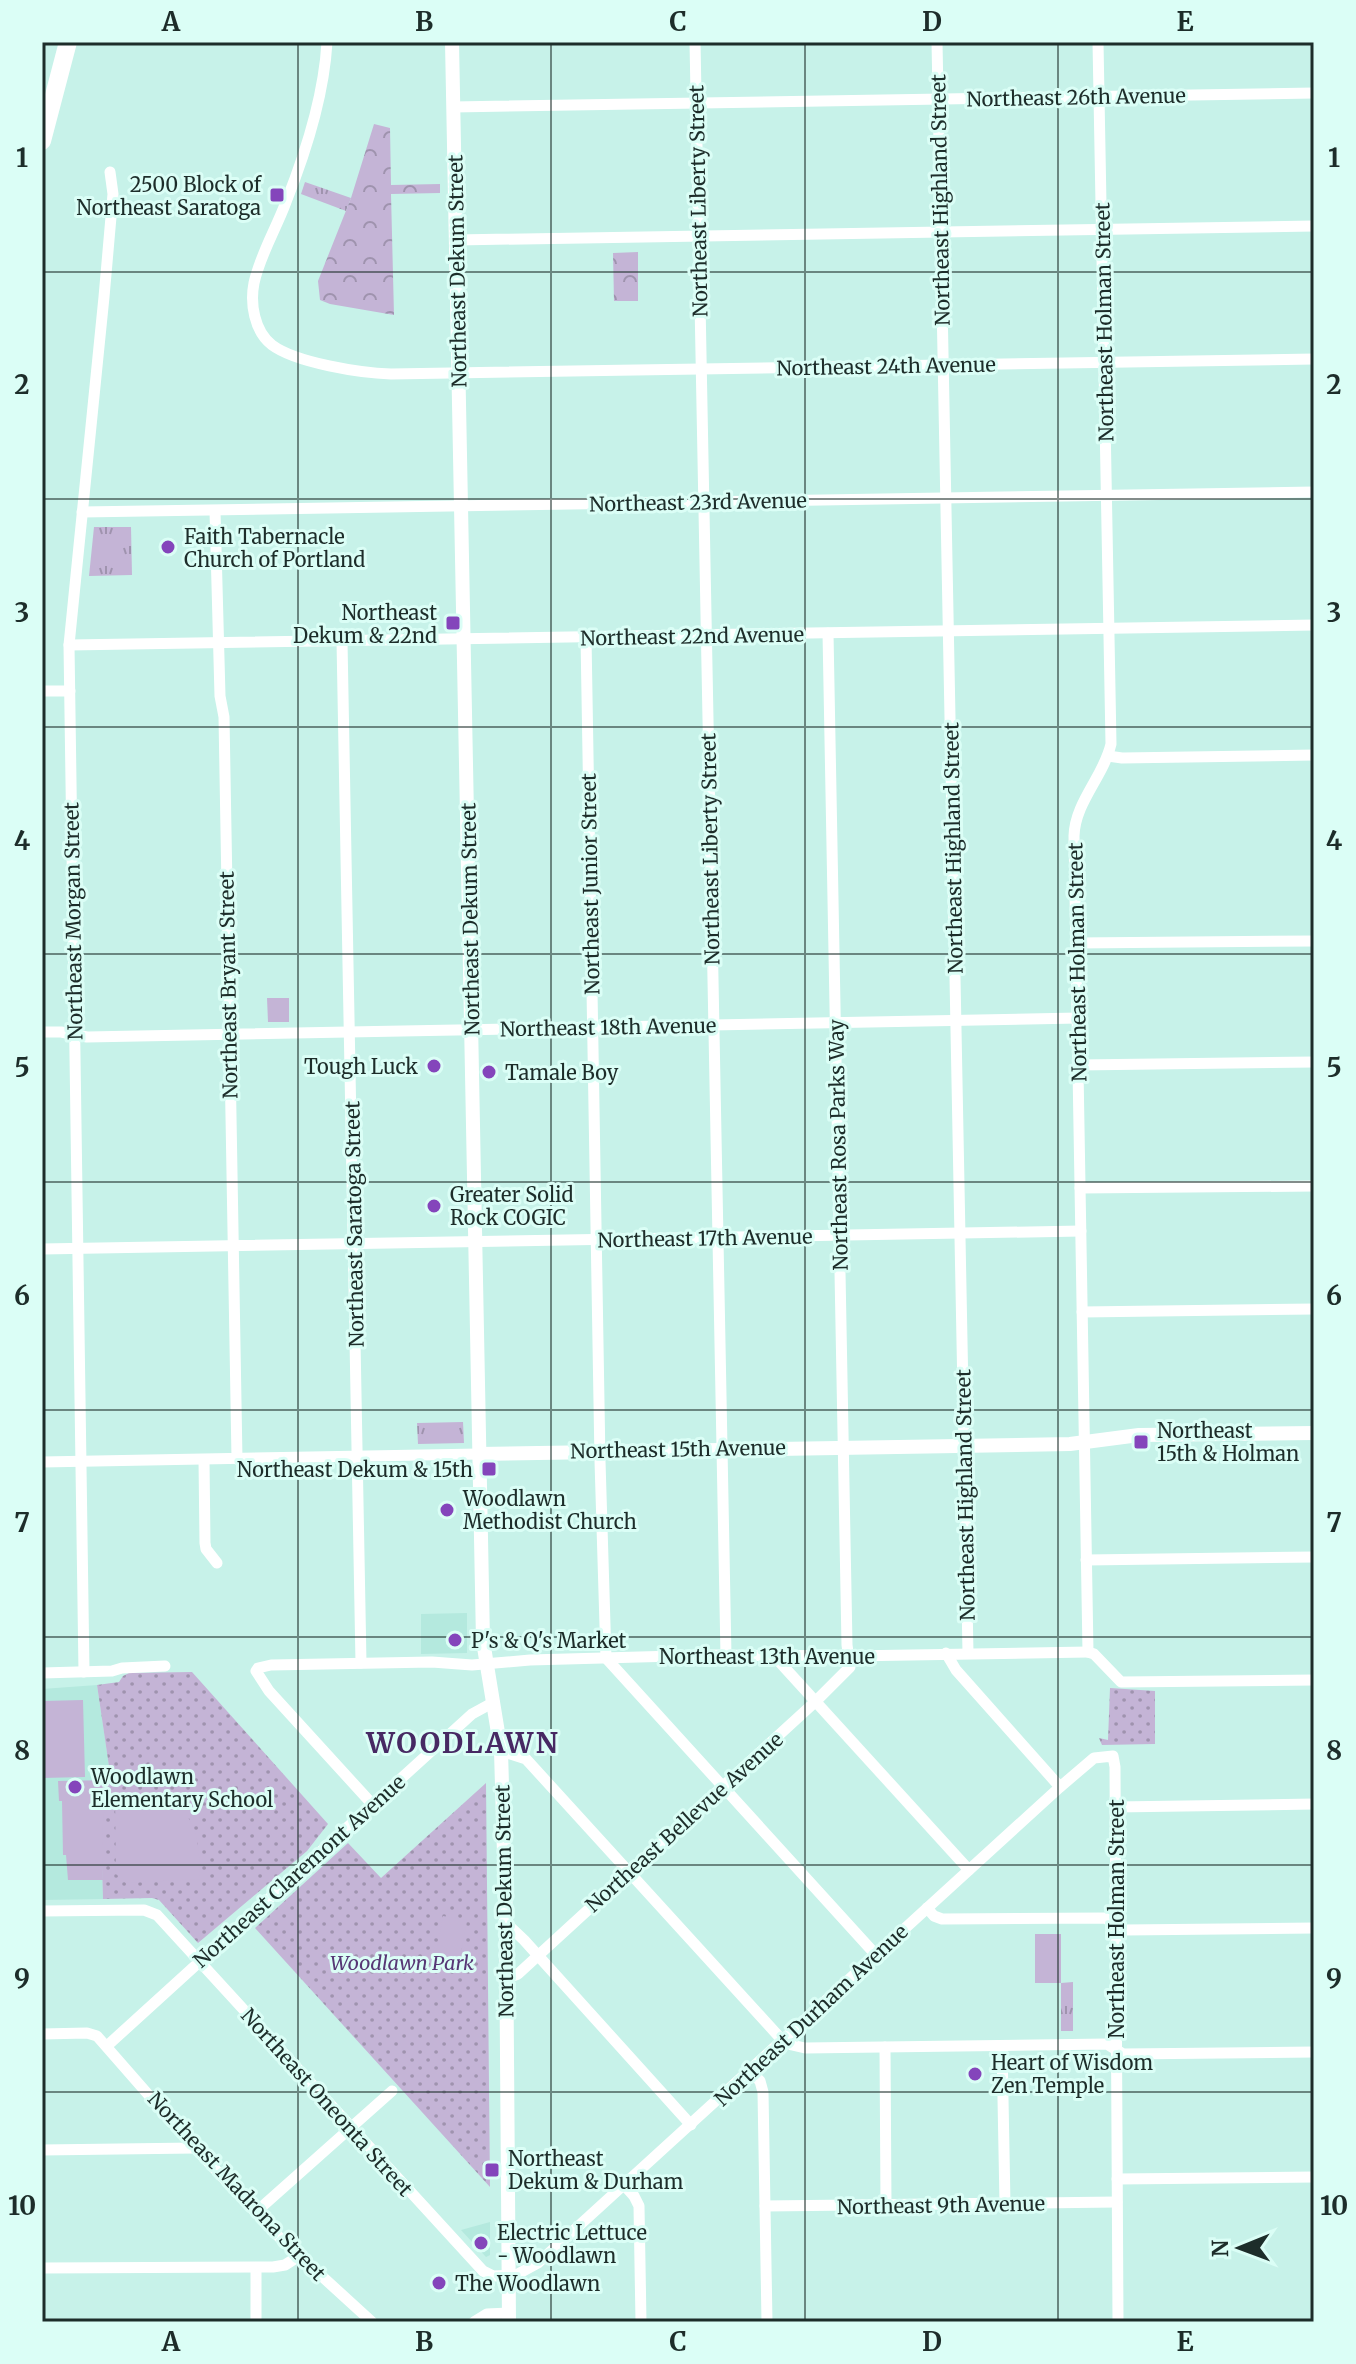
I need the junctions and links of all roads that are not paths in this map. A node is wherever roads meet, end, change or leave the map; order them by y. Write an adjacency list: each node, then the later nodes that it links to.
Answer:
1 (68, 42): 12 (main road)
2 (327, 42): 23 (street)
3 (452, 42): 11 (street, Northeast Dekum Street)
4 (695, 42): 10 (street, Northeast Liberty Street)
5 (937, 42): 9 (street, Northeast Highland Street)
6 (1098, 42): 8 (street, Northeast Holman Street)
7 (1314, 93): 8 (street, Northeast 26th Avenue)
8 (1099, 97): 9 (street, Northeast 26th Avenue); 15 (street, Northeast Holman Street)
9 (938, 100): 10 (street, Northeast 26th Avenue); 16 (street, Northeast Highland Street)
10 (696, 104): 11 (street, Northeast 26th Avenue); 17 (street, Northeast Liberty Street)
11 (453, 107): 18 (street, Northeast Dekum Street)
12 (42, 141)
13 (110, 172): 30 (street, Northeast Morgan Street)
14 (1314, 226): 15 (street)
15 (1102, 230): 16 (street); 20 (street, Northeast Holman Street)
16 (940, 232): 17 (street); 21 (street, Northeast Highland Street)
17 (698, 236): 18 (street); 22 (street, Northeast Liberty Street)
18 (456, 240): 23 (street, Northeast Dekum Street)
19 (1314, 359): 20 (street, Northeast 24th Avenue)
20 (1104, 362): 21 (street, Northeast 24th Avenue); 25 (street, Northeast Holman Street)
21 (943, 365): 22 (street, Northeast 24th Avenue); 26 (street, Northeast Highland Street)
22 (701, 370): 23 (street, Northeast 24th Avenue); 27 (street, Northeast Liberty Street)
23 (459, 373): 28 (street, Northeast Dekum Street)
24 (1314, 492): 25 (street, Northeast 23rd Avenue)
25 (1107, 495): 26 (street, Northeast 23rd Avenue); 32 (street, Northeast Holman Street)
26 (946, 498): 27 (street, Northeast 23rd Avenue); 33 (street, Northeast Highland Street)
27 (703, 502): 28 (street, Northeast 23rd Avenue); 35 (street, Northeast Liberty Street)
28 (461, 506): 29 (street, Northeast 23rd Avenue); 37 (street, Northeast Dekum Street)
29 (215, 511): 30 (street, Northeast 23rd Avenue); 39 (street, Northeast Bryant Street)
30 (82, 512): 40 (street, Northeast Morgan Street)
31 (1314, 625): 32 (street, Northeast 22nd Avenue)
32 (1110, 628): 33 (street, Northeast 22nd Avenue); 44 (street, Northeast Holman Street)
33 (948, 631): 34 (street, Northeast 22nd Avenue); 48 (street, Northeast Highland Street)
34 (828, 633): 35 (street, Northeast 22nd Avenue); 49 (street, Northeast Rosa Parks Way)
35 (706, 635): 36 (street, Northeast 22nd Avenue); 50 (street, Northeast Liberty Street)
36 (586, 637): 37 (street, Northeast 22nd Avenue); 51 (street, Northeast Junior Street)
37 (464, 640): 38 (street, Northeast 22nd Avenue); 52 (street, Northeast Dekum Street)
38 (342, 641): 39 (street, Northeast 22nd Avenue); 54 (street, Northeast Saratoga Street)
39 (220, 643): 40 (street, Northeast 22nd Avenue); 56 (street, Northeast Bryant Street)
40 (69, 645): 42 (street, Northeast Morgan Street)
41 (42, 691): 42 (street)
42 (70, 691): 55 (street, Northeast Morgan Street)
43 (1314, 755): 44 (street)
44 (1108, 756): 46 (street, Northeast Holman Street)
45 (1314, 941): 46 (street)
46 (1076, 943): 47 (street, Northeast Holman Street)
47 (1078, 1018): 48 (street, Northeast 18th Avenue); 58 (street, Northeast Holman Street)
48 (956, 1021): 49 (street, Northeast 18th Avenue); 62 (street, Northeast Highland Street)
49 (836, 1023): 50 (street, Northeast 18th Avenue); 63 (street, Northeast Rosa Parks Way)
50 (713, 1025): 51 (street, Northeast 18th Avenue); 64 (street, Northeast Liberty Street)
51 (592, 1028): 52 (street, Northeast 18th Avenue); 65 (street, Northeast Junior Street)
52 (472, 1030): 54 (street, Northeast 18th Avenue); 66 (street, Northeast Dekum Street)
53 (42, 1032): 55 (street, Northeast 18th Avenue)
54 (350, 1032): 56 (street, Northeast 18th Avenue); 67 (street, Northeast Saratoga Street)
55 (75, 1034): 56 (street, Northeast 18th Avenue); 69 (street, Northeast Morgan Street)
56 (229, 1034): 68 (street, Northeast Bryant Street)
57 (1314, 1062): 58 (street)
58 (1078, 1065): 60 (street, Northeast Holman Street)
59 (1314, 1186): 60 (street)
60 (1080, 1188): 61 (street, Northeast Holman Street)
61 (1081, 1231): 62 (street, Northeast 17th Avenue); 72 (street, Northeast Holman Street)
62 (960, 1233): 63 (street, Northeast 17th Avenue); 75 (street, Northeast Highland Street)
63 (839, 1235): 64 (street, Northeast 17th Avenue); 76 (street, Northeast Rosa Parks Way)
64 (717, 1238): 65 (street, Northeast 17th Avenue); 77 (street, Northeast Liberty Street)
65 (596, 1240): 66 (street, Northeast 17th Avenue); 78 (street, Northeast Junior Street)
66 (475, 1242): 67 (street, Northeast 17th Avenue); 79 (street, Northeast Dekum Street)
67 (354, 1244): 68 (street, Northeast 17th Avenue); 80 (street, Northeast Saratoga Street)
68 (233, 1246): 69 (street, Northeast 17th Avenue); 81 (street, Northeast Bryant Street)
69 (78, 1248): 70 (street, Northeast 17th Avenue); 83 (street, Northeast Morgan Street)
70 (42, 1249)
71 (1314, 1309): 72 (street)
72 (1082, 1312): 74 (street, Northeast Holman Street)
73 (1314, 1433): 74 (street, Northeast 15th Avenue)
74 (1084, 1442): 75 (street, Northeast 15th Avenue); 86 (street, Northeast Holman Street)
75 (964, 1444): 76 (street, Northeast 15th Avenue); 90 (street, Northeast Highland Street)
76 (843, 1446): 77 (street, Northeast 15th Avenue); 92 (street, Northeast Rosa Parks Way)
77 (722, 1448): 78 (street, Northeast 15th Avenue); 91 (street, Northeast Liberty Street)
78 (600, 1450): 79 (street, Northeast 15th Avenue); 94 (street, Northeast Junior Street)
79 (479, 1454): 80 (street, Northeast 15th Avenue); 96 (street, Northeast Dekum Street)
80 (358, 1456): 81 (street, Northeast 15th Avenue); 95 (street, Northeast Saratoga Street)
81 (237, 1459): 82 (street, Northeast 15th Avenue)
82 (204, 1460): 83 (street, Northeast 15th Avenue); 87 (street)
83 (82, 1461): 84 (street, Northeast 15th Avenue); 98 (street, Northeast Morgan Street)
84 (42, 1462)
85 (1314, 1557): 86 (street)
86 (1086, 1560): 88 (street, Northeast Holman Street)
87 (217, 1563)
88 (1088, 1652): 90 (street, Northeast 13th Avenue); 100 (street)
89 (946, 1653): 90 (street, Northeast 13th Avenue); 92 (street, Northeast 13th Avenue); 106 (street)
90 (968, 1653)
91 (726, 1656): 93 (street, Northeast 13th Avenue); 94 (street, Northeast 13th Avenue)
92 (850, 1656): 93 (street, Northeast 13th Avenue); 102 (street, Northeast Bellevue Avenue)
93 (775, 1657): 102 (street)
94 (606, 1658): 96 (street, Northeast 13th Avenue); 105 (street)
95 (361, 1663): 96 (street, Northeast 13th Avenue); 108 (street, Northeast 13th Avenue)
96 (488, 1665): 101 (street, Northeast Dekum Street)
97 (165, 1666): 98 (street)
98 (84, 1672): 99 (street)
99 (42, 1673)
100 (1314, 1680)
101 (494, 1702): 103 (street, Northeast Dekum Street); 108 (street, Northeast Claremont Avenue)
102 (815, 1702): 105 (street, Northeast Bellevue Avenue); 110 (street)
103 (501, 1751): 111 (street); 114 (street, Northeast Dekum Street)
104 (1113, 1756): 106 (street, Northeast Durham Avenue); 109 (street, Northeast Holman Street)
105 (722, 1786): 111 (street, Northeast Bellevue Avenue); 117 (street)
106 (1060, 1787): 110 (street, Northeast Durham Avenue)
107 (1314, 1804): 109 (street)
108 (373, 1805): 119 (street, Northeast Claremont Avenue)
109 (1115, 1807): 115 (street, Northeast Holman Street)
110 (969, 1870): 112 (street, Northeast Durham Avenue)
111 (629, 1872): 118 (street, Northeast Bellevue Avenue); 122 (street)
112 (927, 1908): 115 (street); 117 (street, Northeast Durham Avenue)
113 (42, 1911): 119 (street, Northeast Oneonta Street)
114 (506, 1923): 118 (street); 120 (street, Northeast Dekum Street)
115 (1115, 1924): 116 (street); 126 (street, Northeast Holman Street)
116 (1314, 1928)
117 (876, 1955): 122 (street, Northeast Durham Avenue)
118 (537, 1956): 120 (street, Northeast Bellevue Avenue); 130 (street)
119 (200, 1961): 123 (street, Northeast Claremont Avenue); 131 (street, Northeast Oneonta Street)
120 (505, 1979): 145 (street, Northeast Dekum Street)
121 (42, 2034): 123 (street)
122 (783, 2041): 125 (street); 128 (street, Northeast Durham Avenue)
123 (108, 2045): 132 (street, Northeast Madrona Street)
124 (1002, 2046): 125 (street); 126 (street); 138 (street)
125 (885, 2047): 139 (street)
126 (1116, 2050): 127 (street); 135 (street, Northeast Holman Street)
127 (1314, 2052)
128 (750, 2071): 130 (street, Northeast Durham Avenue); 140 (street)
129 (392, 2091): 131 (street)
130 (691, 2125): 136 (street, Northeast Durham Avenue)
131 (350, 2127): 141 (street); 145 (street, Northeast Oneonta Street)
132 (195, 2148): 133 (street); 141 (street, Northeast Madrona Street)
133 (42, 2150)
134 (1314, 2177): 135 (street)
135 (1117, 2179): 137 (street, Northeast Holman Street)
136 (625, 2186): 145 (street, Northeast Durham Avenue); 150 (street)
137 (1117, 2202): 138 (street, Northeast 9th Avenue); 152 (street, Northeast Holman Street)
138 (1005, 2204): 139 (street, Northeast 9th Avenue)
139 (886, 2205): 140 (street, Northeast 9th Avenue)
140 (765, 2206): 151 (street)
141 (256, 2212): 142 (street, Northeast Madrona Street)
142 (299, 2256): 144 (street); 148 (street, Northeast Madrona Street)
143 (42, 2268): 144 (street)
144 (256, 2268): 147 (street)
145 (509, 2276): 146 (street, Northeast Dekum Street)
146 (509, 2317): 149 (street)
147 (256, 2322)
148 (372, 2322)
149 (474, 2322)
150 (641, 2322)
151 (767, 2322)
152 (1118, 2322)

